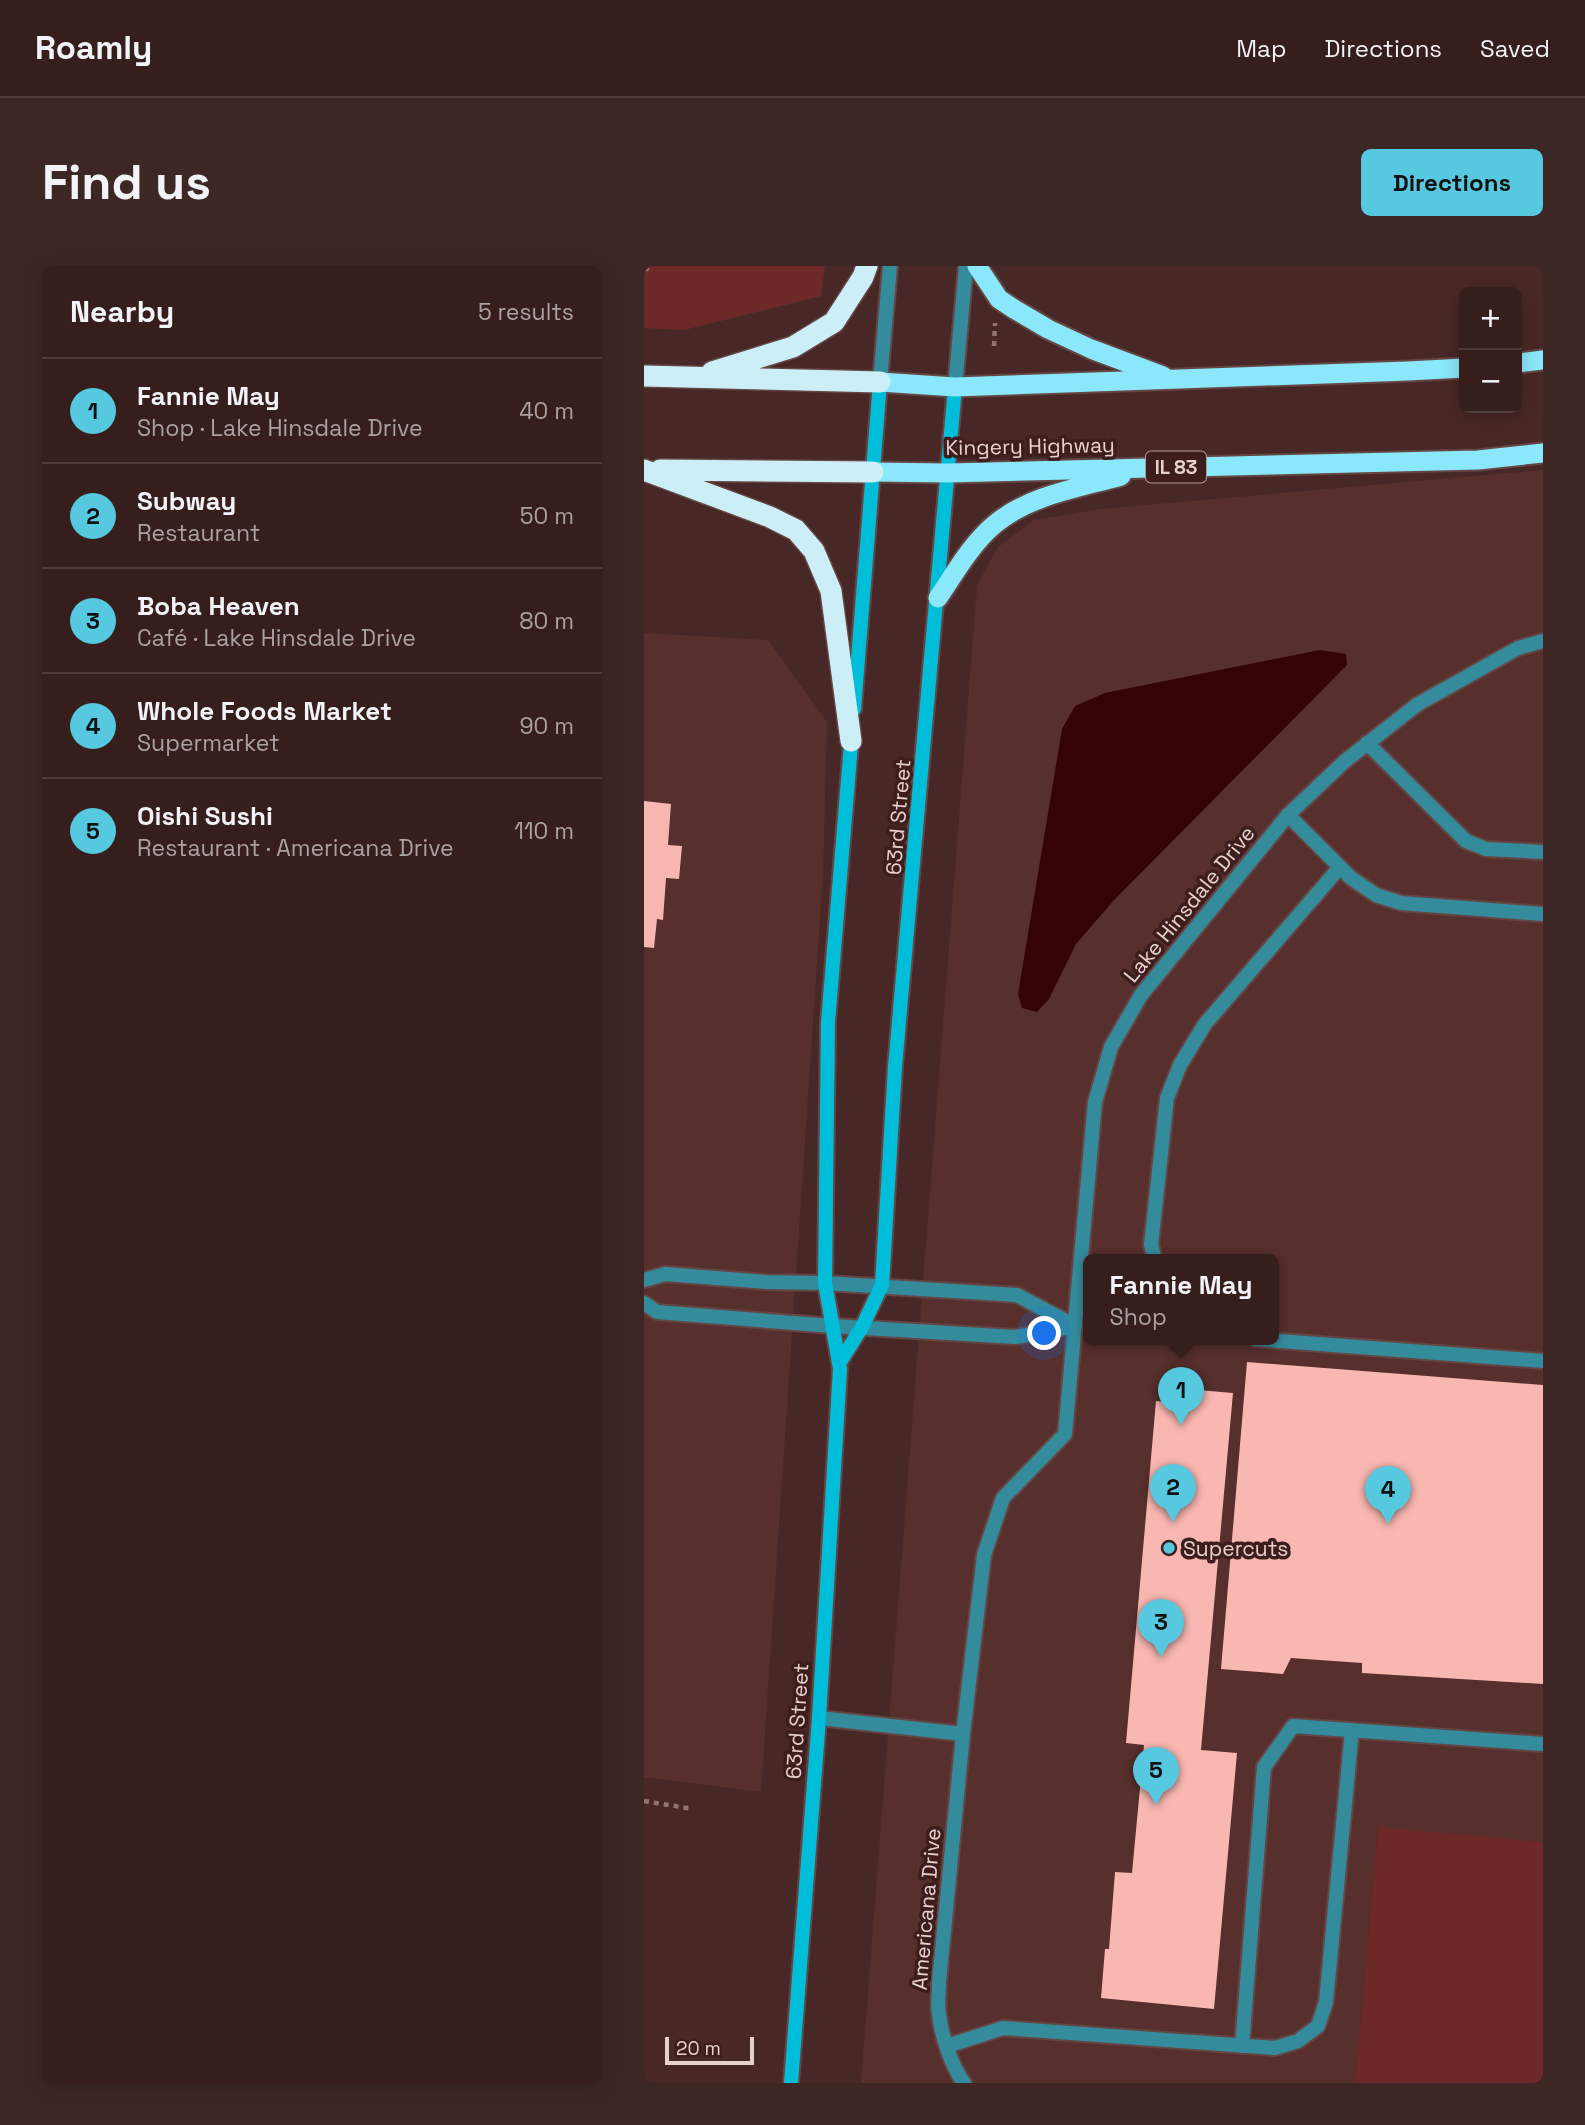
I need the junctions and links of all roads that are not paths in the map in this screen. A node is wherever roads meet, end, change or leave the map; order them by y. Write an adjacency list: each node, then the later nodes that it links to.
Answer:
1 (867, 266): 9 (highway)
2 (890, 266): 11 (street, 63rd Street)
3 (965, 266): 12 (street, 63rd Street)
4 (977, 266): 10 (highway)
5 (1543, 360): 6 (highway)
6 (1522, 362)
7 (1459, 368): 10 (highway)
8 (644, 376): 9 (highway)
9 (693, 377): 11 (highway)
10 (1171, 379): 12 (highway)
11 (880, 382): 12 (highway); 16 (main road, 63rd Street)
12 (956, 387): 17 (main road, 63rd Street)
13 (1543, 453): 14 (highway, Kingery Highway / IL 83)
14 (1152, 468): 17 (highway, Kingery Highway / IL 83); 18 (highway)
15 (644, 470): 16 (highway, Kingery Highway / IL 83); 20 (highway)
16 (873, 472): 17 (highway, Kingery Highway / IL 83); 20 (main road, 63rd Street)
17 (948, 473): 18 (main road, 63rd Street)
18 (938, 598): 30 (main road, 63rd Street)
19 (1543, 641): 21 (street, Lake Hinsdale Drive)
20 (851, 741): 29 (main road, 63rd Street)
21 (1367, 743): 22 (street, Lake Hinsdale Drive); 23 (street)
22 (1288, 815): 24 (street); 26 (street, Lake Hinsdale Drive)
23 (1543, 852)
24 (1340, 867): 25 (street); 27 (street)
25 (1543, 914)
26 (1086, 1254)
27 (1154, 1254)
28 (644, 1280): 29 (street)
29 (825, 1283): 30 (street); 32 (main road, 63rd Street)
30 (882, 1285): 33 (street); 34 (main road, 63rd Street)
31 (644, 1303): 32 (street)
32 (832, 1326): 34 (street); 37 (main road, 63rd Street)
33 (1082, 1326): 34 (street); 40 (street, Lake Hinsdale Drive)
34 (862, 1327): 37 (main road, 63rd Street)
35 (1279, 1341): 36 (street)
36 (1543, 1361)
37 (840, 1362): 38 (main road, 63rd Street)
38 (819, 1718): 40 (street); 44 (main road, 63rd Street)
39 (1352, 1730): 41 (street); 43 (street); 43 (street)
40 (963, 1734): 42 (street, Americana Drive)
41 (1543, 1744)
42 (947, 2046): 43 (street); 45 (street, Americana Drive)
43 (1242, 2046)
44 (791, 2083)
45 (964, 2083)

